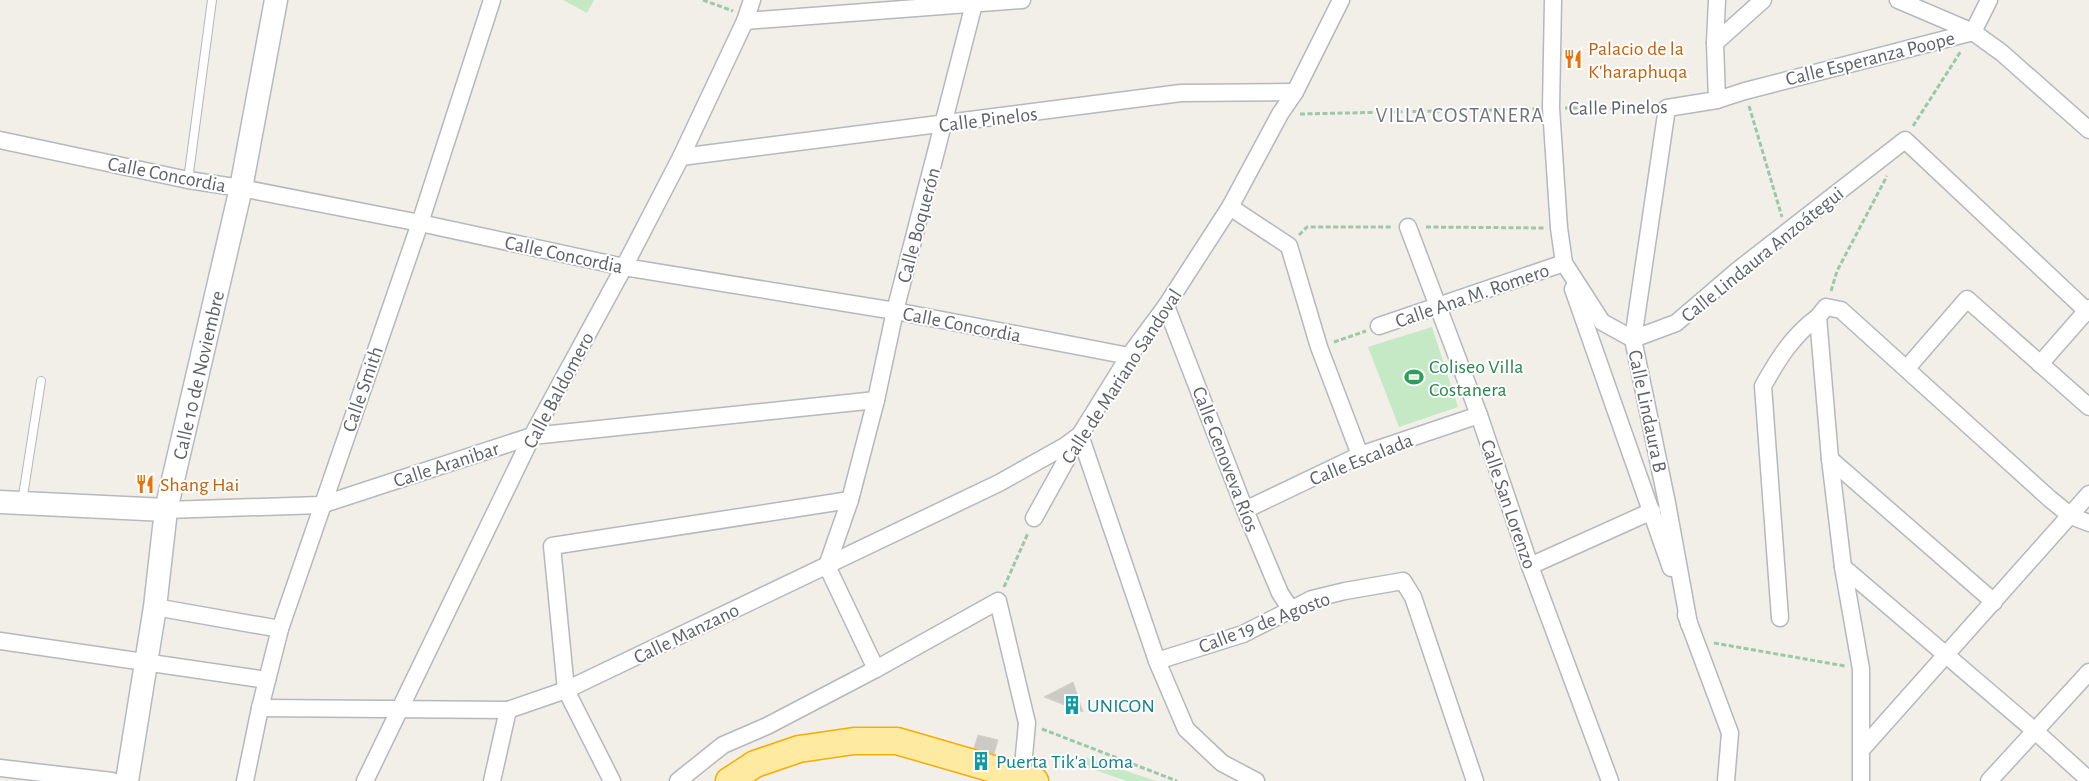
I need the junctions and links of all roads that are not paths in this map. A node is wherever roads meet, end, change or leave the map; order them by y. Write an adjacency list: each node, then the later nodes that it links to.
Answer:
1 (212, 0): 22 (lane)
2 (276, 0): 23 (main road, Calle 10 de Noviembre)
3 (492, 0): 25 (street, Calle Smith)
4 (1022, 0): 11 (street)
5 (1341, 0): 15 (street, Calle de Mariano Sandoval)
6 (1553, 0): 27 (street)
7 (1717, 0): 14 (street)
8 (1763, 0): 14 (street)
9 (1898, 0): 13 (street)
10 (1989, 0): 13 (street)
11 (975, 2): 12 (street); 18 (street, Calle Boquerón)
12 (748, 12): 21 (street, Calle Baldomero)
13 (1973, 32): 16 (street, Calle Esperanza Poope); 19 (street, Calle Esperanza Poope)
14 (1715, 43): 16 (street)
15 (1295, 92): 18 (street, Calle Pinelos); 24 (street, Calle de Mariano Sandoval)
16 (1717, 100): 17 (street, Calle Pinelos)
17 (1667, 108): 35 (street, Calle Lindaura B)
18 (945, 124): 21 (street, Calle Pinelos); 31 (street, Calle Boquerón)
19 (2089, 130)
20 (0, 140): 22 (street, Calle Concordia)
21 (682, 157): 28 (street, Calle Baldomero)
22 (188, 180): 23 (street, Calle Concordia)
23 (241, 188): 25 (street, Calle Concordia); 51 (main road, Calle 10 de Noviembre)
24 (1230, 206): 29 (street, Calle de Mariano Sandoval); 45 (street)
25 (420, 223): 28 (street, Calle Concordia); 50 (street, Calle Smith)
26 (1408, 228): 30 (street, Calle San Lorenzo)
27 (1564, 263): 30 (street, Calle Ana M. Romero); 35 (street); 53 (street, Calle Lindaura B)
28 (624, 267): 31 (street, Calle Concordia); 44 (street, Calle Baldomero)
29 (1166, 306): 36 (street, Calle de Mariano Sandoval); 52 (street, Calle Genoveva Ríos)
30 (1436, 306): 34 (street, Calle Ana M. Romero); 42 (street, Calle San Lorenzo)
31 (896, 311): 36 (street, Calle Concordia); 40 (street, Calle Boquerón)
32 (2088, 311): 35 (street, Calle Lindaura Anzoátegui); 37 (street)
33 (1818, 317): 38 (street); 46 (street); 63 (street)
34 (1379, 326)
35 (1633, 340): 64 (street, Calle Lindaura B)
36 (1129, 356): 43 (street, Calle de Mariano Sandoval)
37 (2040, 364): 38 (street); 41 (street)
38 (1907, 368): 54 (street)
39 (41, 381): 49 (lane)
40 (876, 400): 44 (street, Calle Aranibar); 48 (street, Calle Boquerón)
41 (2089, 407)
42 (1478, 415): 45 (street, Calle Escalada); 58 (street, Calle San Lorenzo)
43 (1080, 434): 55 (street, Calle de Mariano Sandoval); 57 (street, Calle Manzano); 68 (street)
44 (532, 436): 50 (street, Calle Aranibar); 75 (street, Calle Baldomero)
45 (1360, 455): 52 (street, Calle Escalada)
46 (1830, 459): 59 (street); 60 (street)
47 (2089, 494): 54 (street)
48 (850, 500): 57 (street, Calle Boquerón); 73 (street)
49 (6, 504): 51 (main road)
50 (321, 504): 51 (street, Calle Aranibar); 65 (street, Calle Smith)
51 (166, 510): 61 (main road, Calle 10 de Noviembre)
52 (1246, 510): 62 (street, Calle Genoveva Ríos)
53 (1652, 511): 58 (street); 64 (street, Calle Lindaura B)
54 (2071, 516): 56 (street); 60 (street)
55 (1034, 518)
56 (2089, 522)
57 (827, 566): 70 (street); 73 (street, Calle Manzano)
58 (1530, 566): 92 (street, Calle San Lorenzo)
59 (1843, 567): 67 (street); 78 (street)
60 (1994, 602): 67 (street)
61 (155, 607): 65 (street); 69 (main road, Calle 10 de Noviembre)
62 (1291, 610): 68 (street, Calle 19 de Agosto); 91 (street, Calle 19 de Agosto)
63 (1780, 618)
64 (1690, 624): 93 (street, Calle Lindaura B)
65 (280, 628): 72 (street, Calle Smith)
66 (0, 640): 69 (street)
67 (1946, 655): 77 (street); 78 (street)
68 (1157, 661): 90 (street)
69 (146, 662): 72 (street); 83 (main road, Calle 10 de Noviembre)
70 (876, 669): 80 (street); 88 (street)
71 (2089, 672): 77 (street)
72 (267, 680): 74 (street, Calle Smith)
73 (566, 690): 76 (street, Calle Manzano); 87 (street)
74 (260, 708): 75 (street, Calle Manzano); 84 (street, Calle Smith)
75 (400, 709): 76 (street, Calle Manzano); 85 (street, Calle Baldomero)
76 (508, 710): 86 (street)
77 (2035, 731): 81 (street); 95 (street)
78 (1862, 749): 94 (street)
79 (0, 768): 82 (street)
80 (1028, 779): 89 (highway)
81 (2089, 780)
82 (112, 781)
83 (127, 781)
84 (245, 781)
85 (365, 781)
86 (492, 781)
87 (612, 781)
88 (678, 781)
89 (729, 781)
90 (1256, 781)
91 (1475, 781)
92 (1610, 781)
93 (1726, 781)
94 (1861, 781)
95 (1989, 781)

